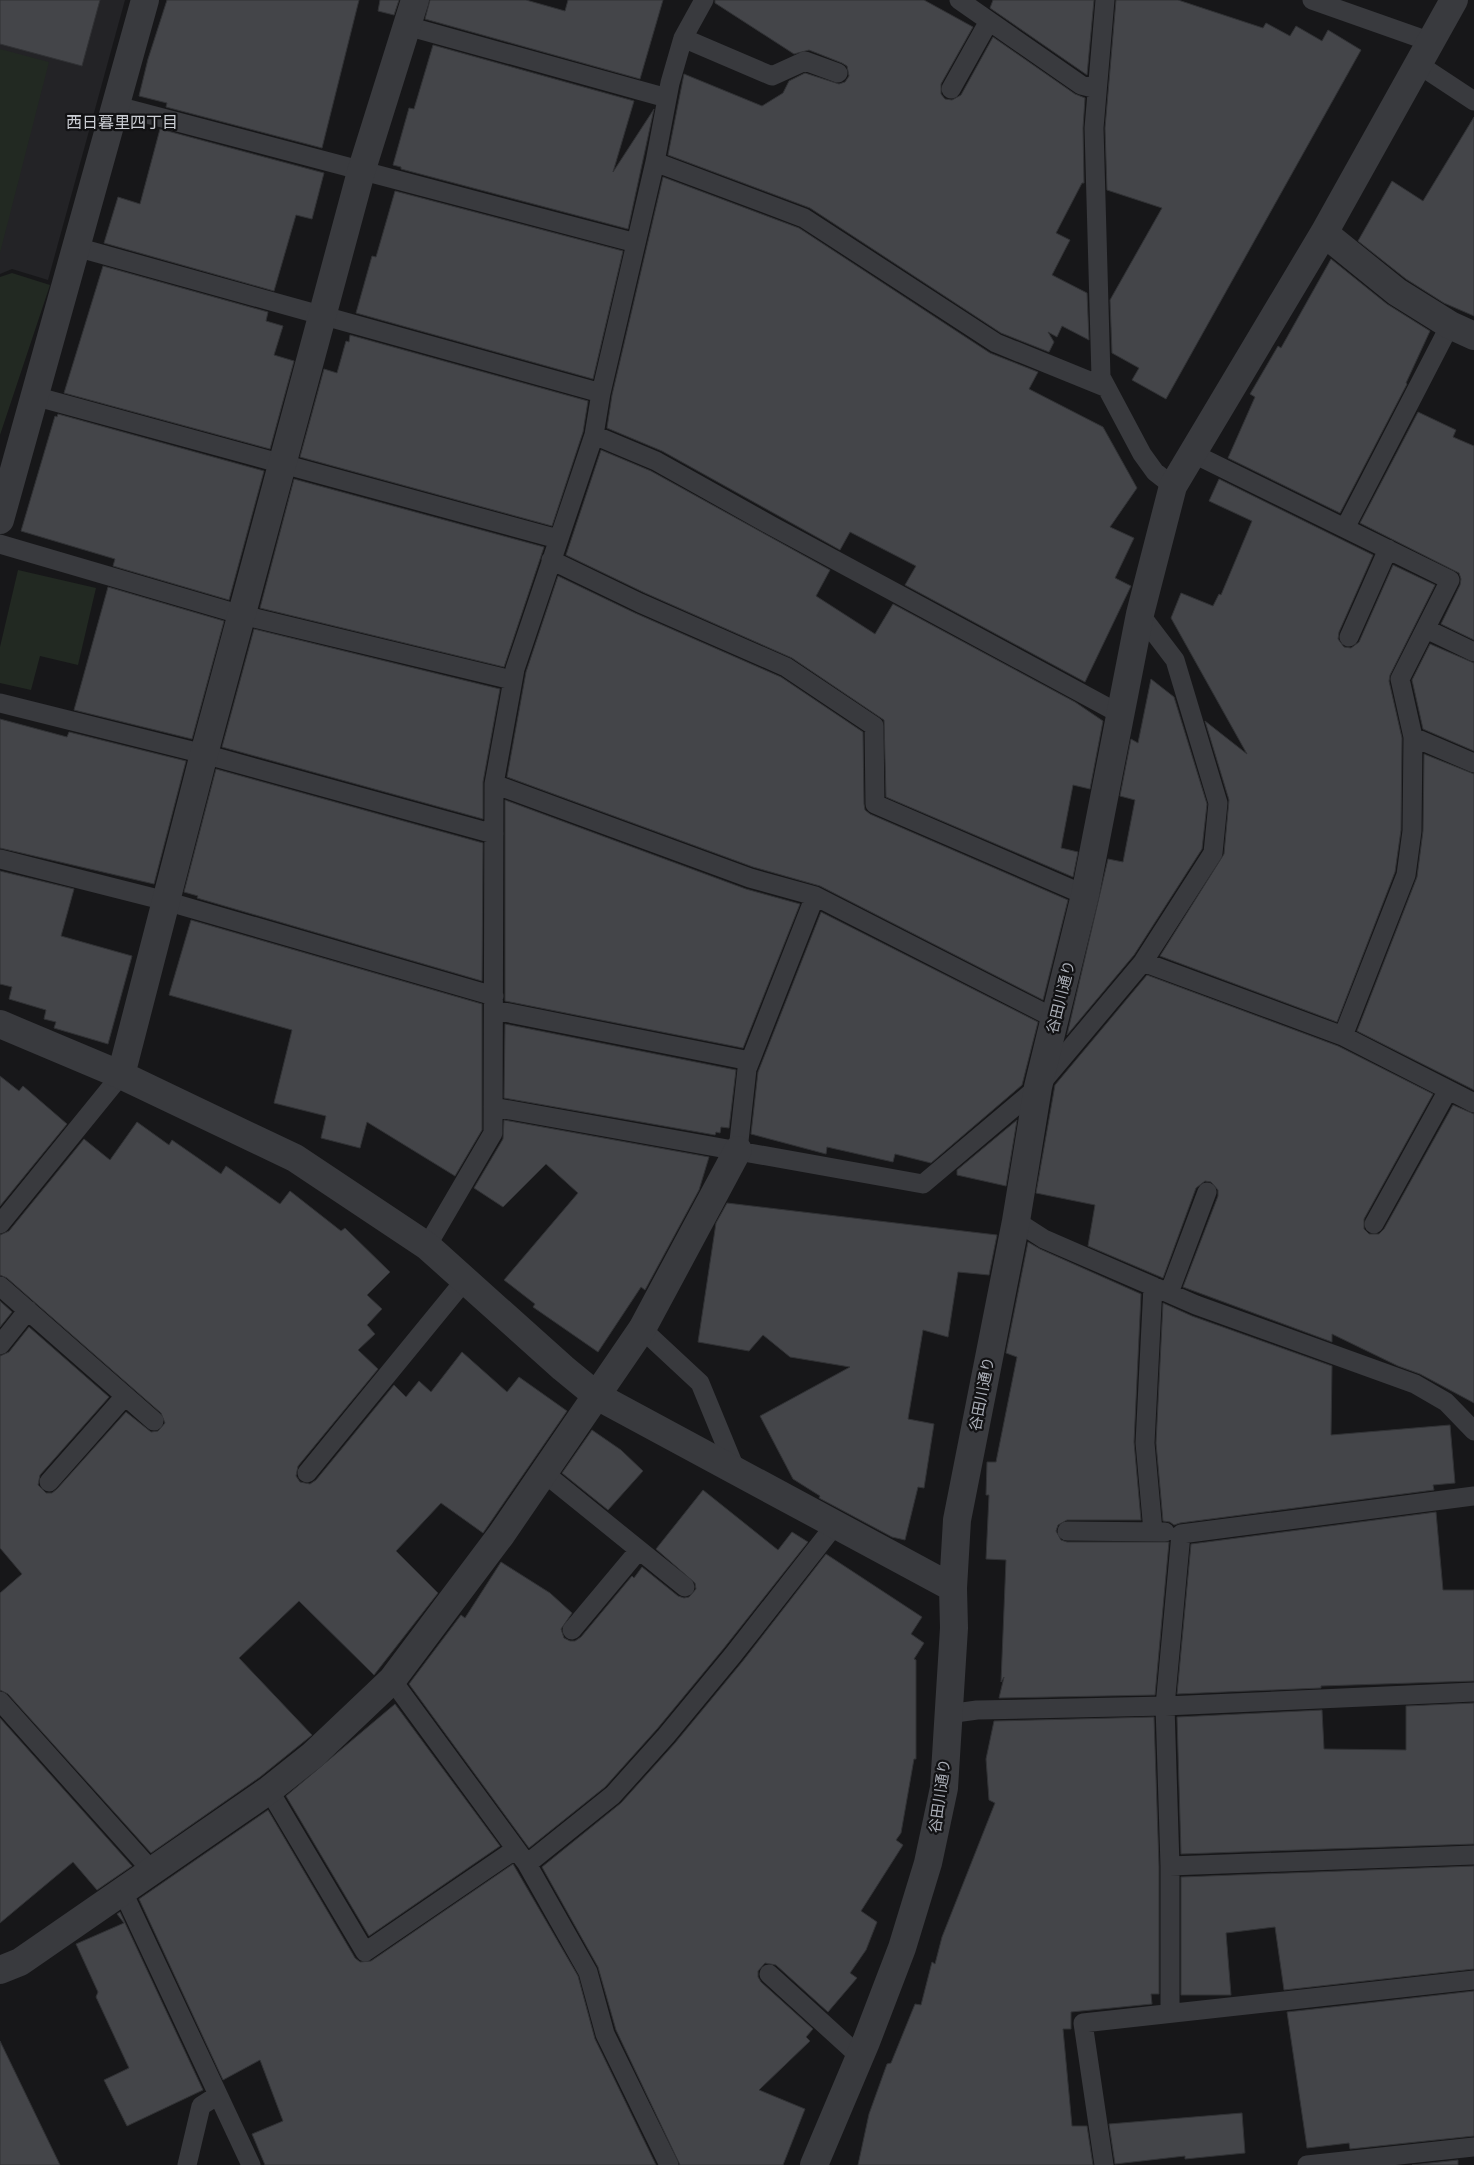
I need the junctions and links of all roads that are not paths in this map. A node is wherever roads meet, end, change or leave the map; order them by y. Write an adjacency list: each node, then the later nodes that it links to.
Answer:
1 (145, 0): 17 (street)
2 (415, 0): 9 (street)
3 (704, 0): 10 (lane)
4 (959, 0): 8 (lane)
5 (1105, 0): 14 (lane)
6 (1312, 0): 11 (lane)
7 (1454, 0): 11 (street, 谷田川通り)
8 (989, 21): 13 (lane); 14 (lane)
9 (407, 26): 15 (lane); 19 (street)
10 (683, 38): 12 (lane); 15 (lane)
11 (1424, 53): 16 (lane); 20 (street, 谷田川通り)
12 (838, 73)
13 (951, 89)
14 (1097, 89): 25 (lane)
15 (667, 98): 18 (lane)
16 (1474, 101)
17 (117, 106): 19 (lane); 22 (street)
18 (655, 162): 21 (lane); 25 (lane)
19 (362, 172): 21 (lane); 23 (street)
20 (1324, 233): 24 (street); 29 (street, 谷田川通り)
21 (636, 243): 26 (lane)
22 (76, 247): 23 (lane); 27 (street)
23 (323, 316): 26 (lane); 30 (street)
24 (1462, 331): 33 (lane)
25 (1107, 388): 31 (lane)
26 (601, 393): 28 (lane)
27 (34, 396): 30 (lane); 32 (street)
28 (594, 435): 34 (lane); 45 (lane)
29 (1192, 453): 31 (street, 谷田川通り); 33 (lane)
30 (283, 466): 34 (lane); 38 (street)
31 (1173, 486): 39 (street, 谷田川通り)
32 (0, 520)
33 (1346, 528): 36 (lane)
34 (558, 540): 37 (lane)
35 (0, 544): 38 (lane)
36 (1388, 549): 40 (lane); 41 (lane)
37 (551, 560): 43 (lane); 52 (lane)
38 (242, 614): 43 (lane); 47 (street)
39 (1140, 614): 45 (street, 谷田川通り); 55 (lane)
40 (1426, 629): 42 (lane); 46 (lane)
41 (1349, 637)
42 (1474, 652)
43 (512, 680): 49 (lane)
44 (0, 703): 47 (lane)
45 (1120, 714): 52 (street, 谷田川通り)
46 (1413, 737): 48 (lane); 59 (lane)
47 (204, 754): 50 (lane); 54 (street)
48 (1474, 762)
49 (494, 784): 50 (lane); 53 (lane)
50 (494, 834): 56 (lane)
51 (0, 859): 54 (lane)
52 (1084, 895): 57 (street, 谷田川通り)
53 (815, 896): 57 (lane); 60 (lane)
54 (166, 901): 56 (lane); 61 (street)
55 (1143, 962): 59 (lane); 62 (lane)
56 (494, 1003): 60 (lane); 65 (lane)
57 (1056, 1019): 62 (street, 谷田川通り)
58 (0, 1024): 61 (street)
59 (1343, 1036): 63 (lane)
60 (750, 1060): 66 (lane)
61 (122, 1075): 69 (lane); 71 (street)
62 (1038, 1087): 66 (lane); 68 (street, 谷田川通り)
63 (1448, 1090): 64 (lane); 70 (lane)
64 (1474, 1103)
65 (493, 1107): 66 (lane); 71 (lane)
66 (738, 1150): 76 (street)
67 (1207, 1192): 74 (lane)
68 (1016, 1221): 74 (lane); 93 (street, 谷田川通り)
69 (0, 1224)
70 (1374, 1224)
71 (427, 1246): 72 (street)
72 (465, 1280): 79 (street); 83 (lane)
73 (0, 1286): 75 (lane)
74 (1161, 1289): 81 (lane); 89 (lane)
75 (28, 1310): 77 (lane); 78 (lane)
76 (642, 1329): 79 (street); 84 (lane)
77 (0, 1344)
78 (125, 1396): 80 (lane); 85 (lane)
79 (597, 1396): 82 (street); 84 (street)
80 (154, 1422)
81 (1474, 1431)
82 (543, 1472): 91 (lane); 95 (street)
83 (307, 1473)
84 (737, 1473): 87 (street)
85 (49, 1482)
86 (1474, 1496): 90 (lane)
87 (835, 1525): 93 (street); 102 (lane)
88 (1067, 1531): 89 (lane)
89 (1153, 1531): 90 (lane)
90 (1181, 1534): 98 (lane)
91 (640, 1550): 92 (lane); 94 (lane)
92 (685, 1587)
93 (953, 1588): 99 (street, 谷田川通り)
94 (572, 1630)
95 (392, 1680): 100 (street); 102 (lane)
96 (1474, 1692): 98 (lane)
97 (0, 1701): 104 (lane)
98 (1165, 1706): 99 (lane); 103 (lane)
99 (948, 1714): 110 (street, 谷田川通り)
100 (269, 1790): 102 (lane); 104 (street)
101 (1474, 1855): 103 (lane)
102 (521, 1856): 115 (lane)
103 (1170, 1866): 109 (lane)
104 (152, 1871): 105 (street)
105 (122, 1890): 106 (street); 111 (lane)
106 (0, 1970)
107 (769, 1974): 110 (lane)
108 (1474, 1980): 109 (lane)
109 (1170, 2013): 117 (lane)
110 (860, 2056): 116 (street, 谷田川通り)
111 (218, 2095): 113 (lane); 114 (lane)
112 (1474, 2147): 118 (lane)
113 (187, 2165)
114 (251, 2165)
115 (669, 2165)
116 (814, 2165)
117 (1104, 2165)
118 (1307, 2165)

